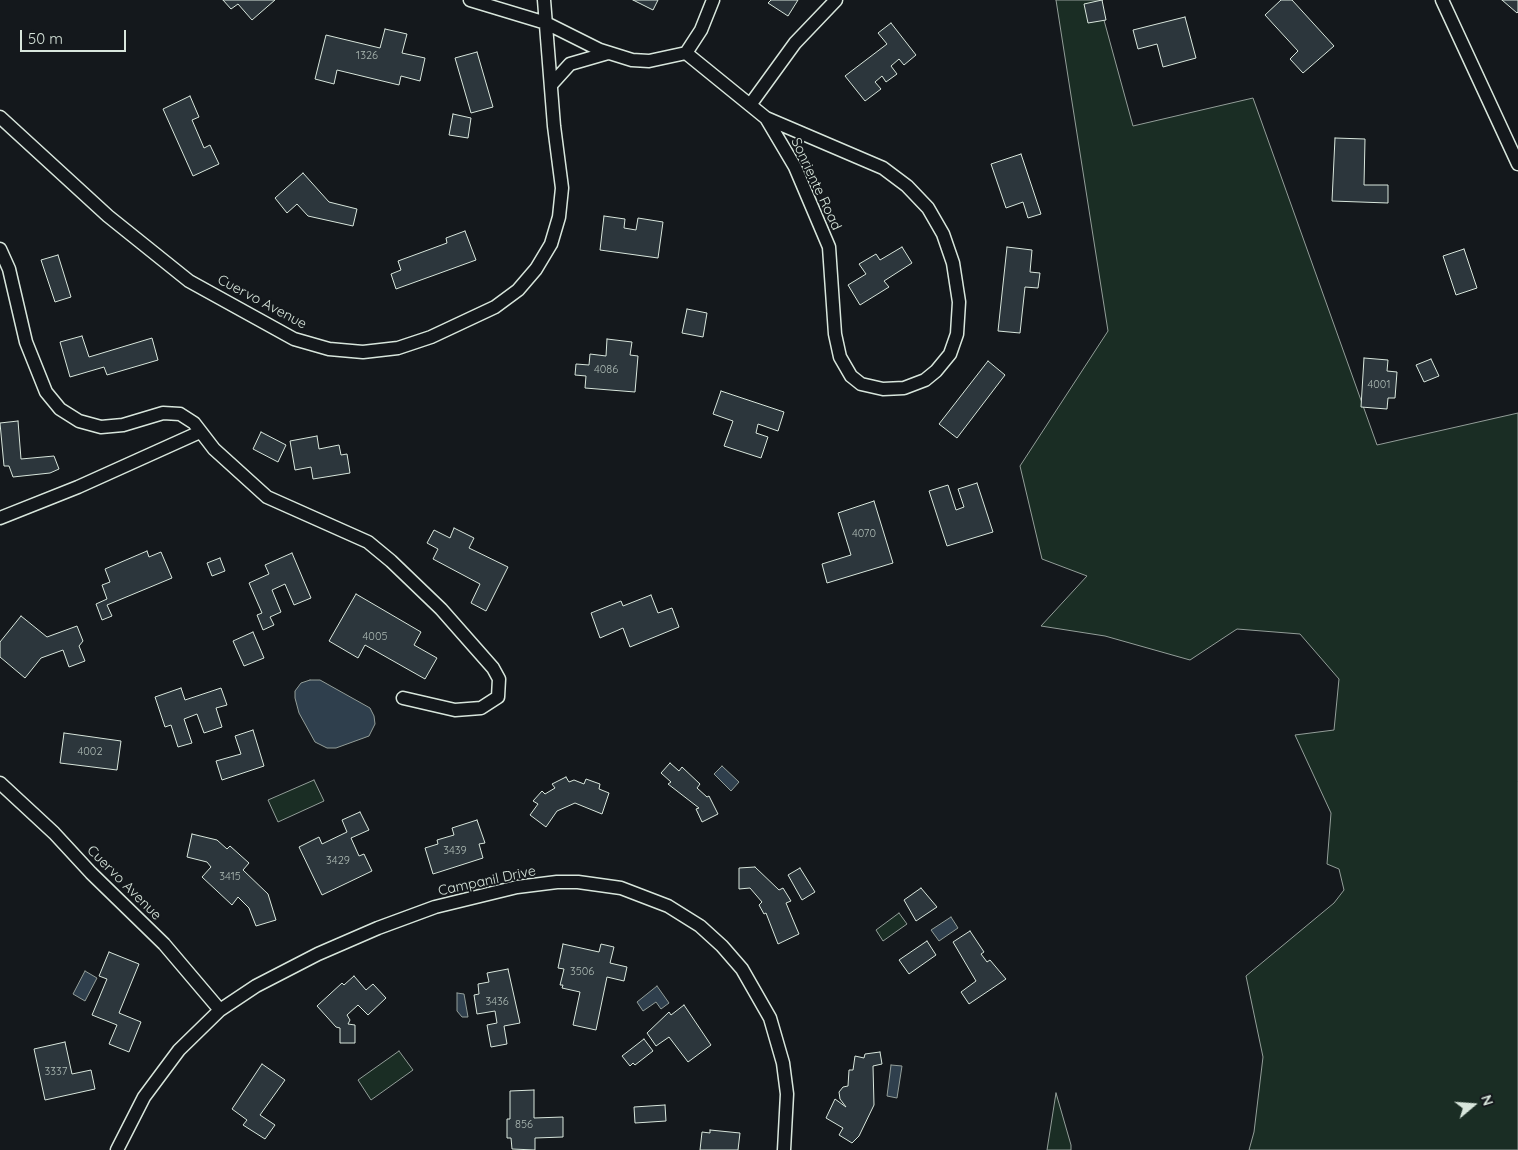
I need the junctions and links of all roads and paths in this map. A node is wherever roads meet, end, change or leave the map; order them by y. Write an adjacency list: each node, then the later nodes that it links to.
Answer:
1 (470, 0): 6 (street)
2 (544, 0): 6 (street, Cuervo Avenue)
3 (713, 0): 8 (street)
4 (836, 0): 10 (street)
5 (1442, 0): 13 (street)
6 (546, 23): 7 (street); 9 (street, Cuervo Avenue)
7 (608, 52): 8 (street); 9 (street)
8 (686, 53): 10 (street, Sonriente Road)
9 (551, 85): 11 (street, Cuervo Avenue)
10 (750, 105): 12 (street, Sonriente Road)
11 (0, 117)
12 (766, 118): 12 (street, Sonriente Road)
13 (1518, 164)
14 (0, 249): 15 (street)
15 (200, 432): 16 (street); 17 (street)
16 (0, 518)
17 (403, 698)
18 (0, 783): 19 (street, Cuervo Avenue)
19 (220, 1010): 20 (street, Campanil Drive); 21 (street, Campanil Drive)
20 (117, 1150)
21 (784, 1150)

